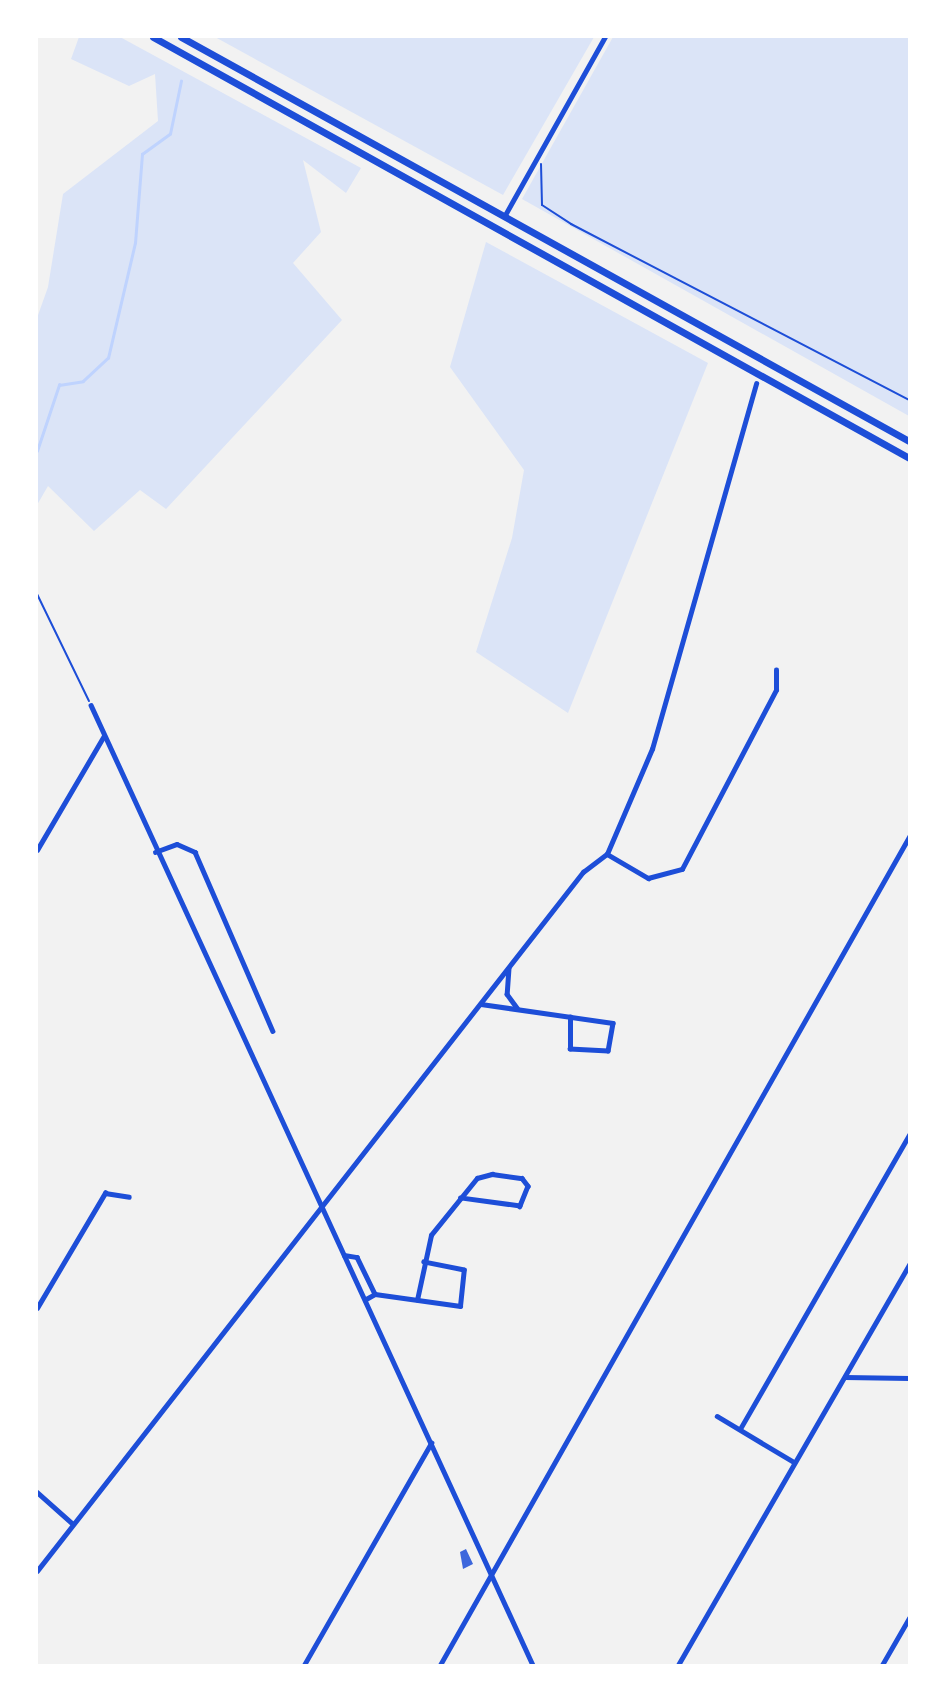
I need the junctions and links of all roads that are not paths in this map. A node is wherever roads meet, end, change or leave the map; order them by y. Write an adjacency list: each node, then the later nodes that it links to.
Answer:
1 (153, 37): 7 (highway)
2 (181, 37): 4 (highway)
3 (606, 37): 4 (street)
4 (505, 215): 6 (highway)
5 (756, 383): 14 (street)
6 (909, 441)
7 (909, 458)
8 (776, 670): 14 (street)
9 (91, 705): 10 (street)
10 (104, 736): 12 (street); 13 (street)
11 (909, 838): 40 (street)
12 (37, 850)
13 (155, 852): 19 (street); 23 (street)
14 (607, 855): 15 (street)
15 (509, 967): 16 (street); 17 (street)
16 (480, 1003): 17 (street); 23 (street)
17 (518, 1008): 18 (street)
18 (570, 1017): 18 (street)
19 (273, 1031)
20 (909, 1135): 34 (street)
21 (129, 1197): 30 (street)
22 (461, 1198): 22 (street); 25 (street)
23 (322, 1203): 24 (street); 38 (street)
24 (344, 1255): 27 (street); 28 (street)
25 (424, 1262): 29 (street); 29 (street)
26 (909, 1265): 31 (street)
27 (375, 1294): 28 (street); 29 (street)
28 (366, 1299): 35 (street)
29 (417, 1300)
30 (37, 1308)
31 (844, 1377): 32 (street); 36 (street)
32 (909, 1378)
33 (717, 1416): 34 (street)
34 (740, 1429): 36 (street)
35 (432, 1443): 40 (street); 42 (street)
36 (794, 1462): 45 (street)
37 (37, 1492): 38 (street)
38 (73, 1524): 39 (street)
39 (37, 1571)
40 (491, 1574): 43 (street); 44 (street)
41 (909, 1618): 46 (street)
42 (304, 1665)
43 (440, 1665)
44 (533, 1665)
45 (678, 1665)
46 (882, 1665)

